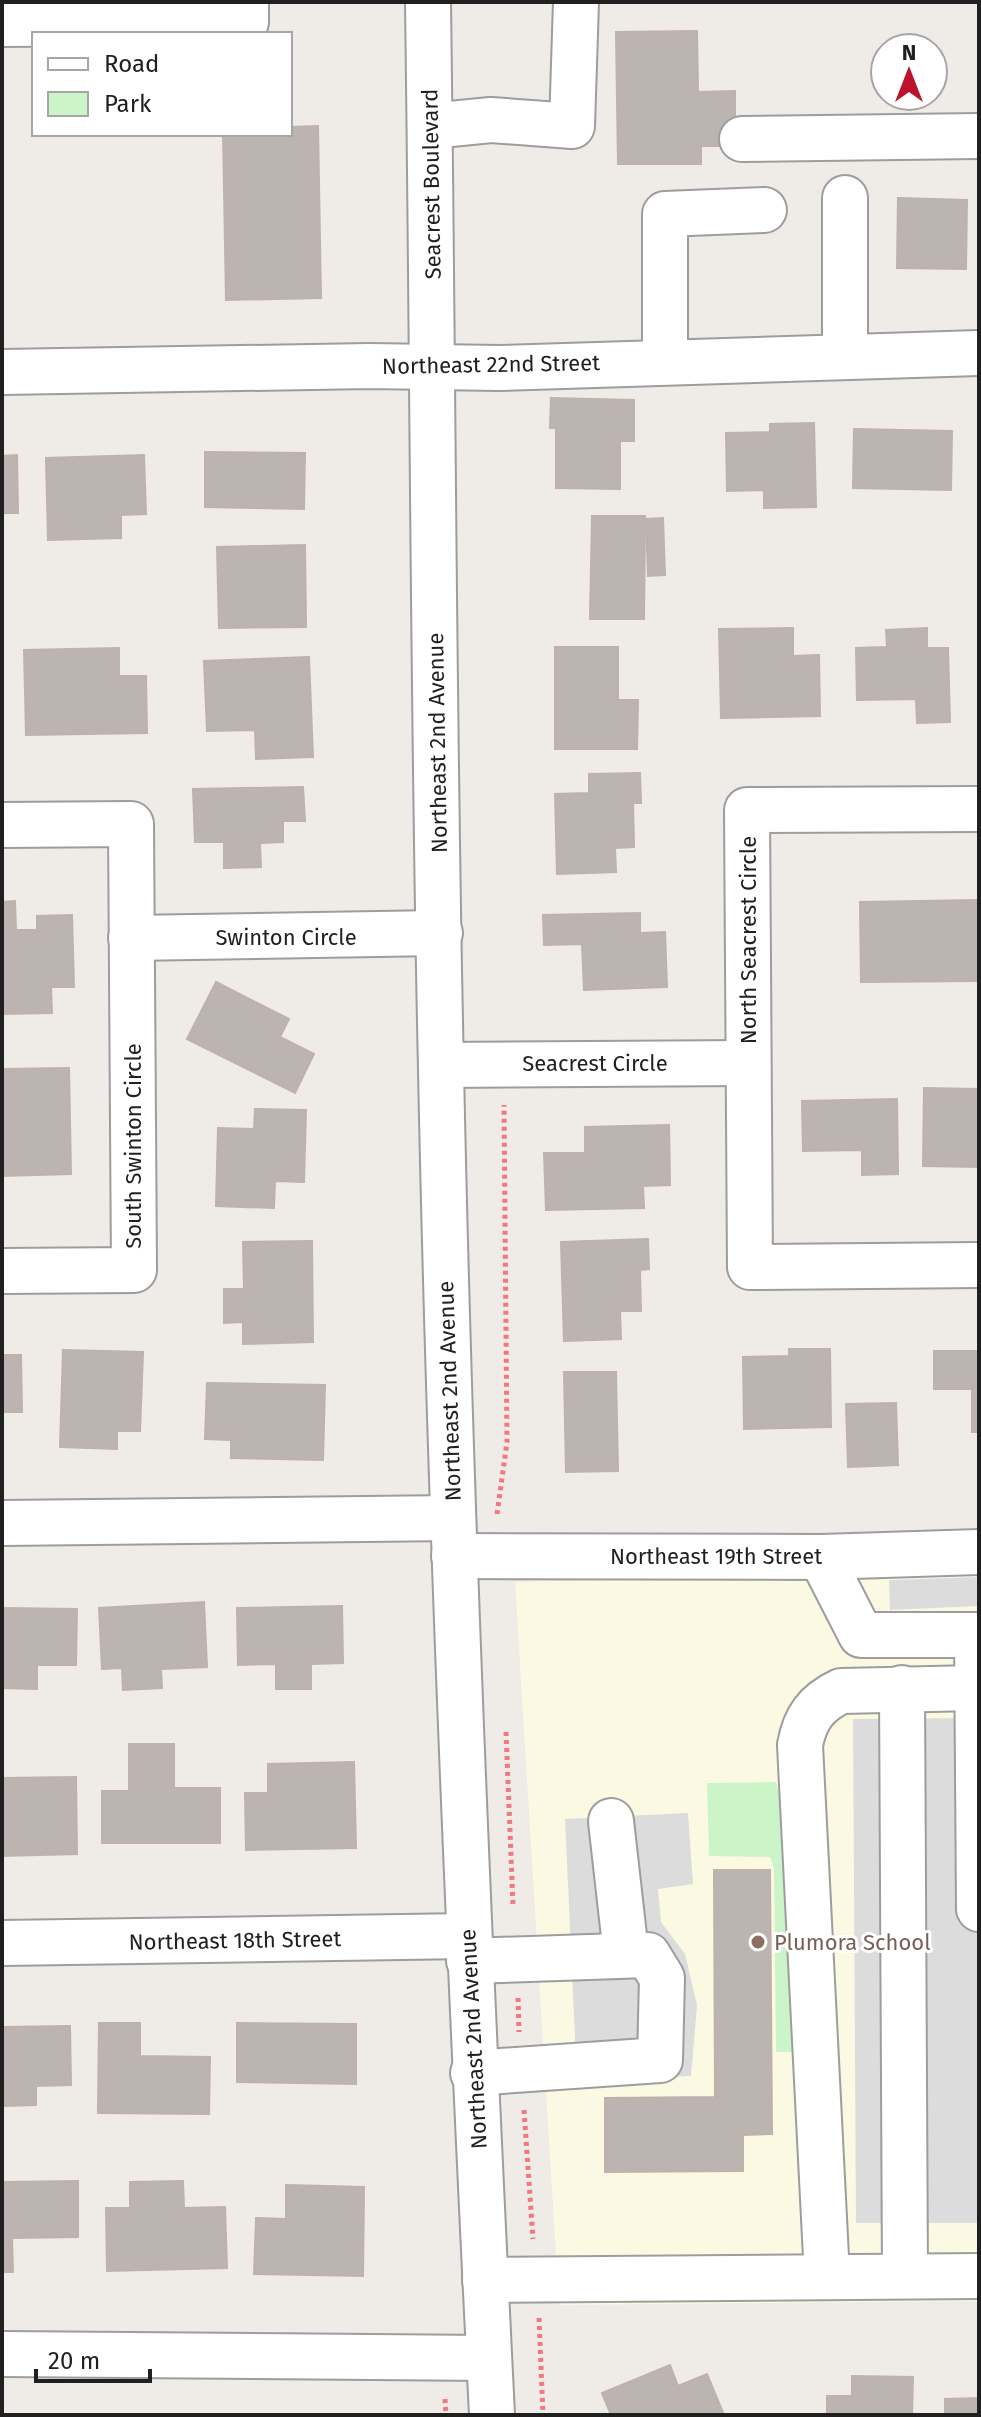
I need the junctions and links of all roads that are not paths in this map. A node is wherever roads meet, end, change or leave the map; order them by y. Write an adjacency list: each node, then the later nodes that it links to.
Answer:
1 (246, 2): 4 (street)
2 (428, 2): 6 (street, Seacrest Boulevard)
3 (576, 2): 6 (street)
4 (142, 12): 5 (street)
5 (29, 17)
6 (430, 126): 14 (street, Seacrest Boulevard)
7 (979, 136): 8 (street)
8 (742, 139)
9 (845, 198): 12 (street)
10 (764, 210): 13 (street)
11 (979, 353): 12 (street, Northeast 22nd Street)
12 (845, 356): 13 (street, Northeast 22nd Street)
13 (665, 360): 14 (street, Northeast 22nd Street)
14 (433, 366): 15 (street, Northeast 22nd Street); 18 (street, Northeast 2nd Avenue)
15 (2, 372)
16 (979, 809): 20 (street, North Seacrest Circle)
17 (2, 825): 19 (street)
18 (440, 933): 19 (street, Swinton Circle); 21 (street, Northeast 2nd Avenue)
19 (131, 938): 23 (street, South Swinton Circle)
20 (748, 1063): 21 (street, Seacrest Circle); 22 (street)
21 (441, 1065): 25 (street, Northeast 2nd Avenue)
22 (979, 1265)
23 (2, 1271)
24 (2, 1523): 25 (street, Northeast 19th Street)
25 (453, 1538): 27 (street, Northeast 19th Street); 34 (street, Northeast 2nd Avenue)
26 (979, 1552): 27 (street, Northeast 19th Street)
27 (821, 1557): 28 (street)
28 (978, 1635): 30 (street)
29 (902, 1688): 30 (street); 37 (street); 39 (street)
30 (976, 1688): 32 (street)
31 (611, 1821): 35 (street)
32 (979, 1909)
33 (2, 1943): 34 (street, Northeast 18th Street)
34 (468, 1949): 35 (street, Northeast 18th Street); 36 (street, Northeast 2nd Avenue)
35 (626, 1954): 36 (street)
36 (473, 2073): 40 (street, Northeast 2nd Avenue)
37 (905, 2276): 38 (street); 39 (street)
38 (979, 2276)
39 (827, 2277): 40 (street)
40 (485, 2280): 42 (street, Northeast 2nd Avenue)
41 (2, 2354): 42 (street)
42 (489, 2358): 43 (street, Northeast 2nd Avenue)
43 (492, 2415)

